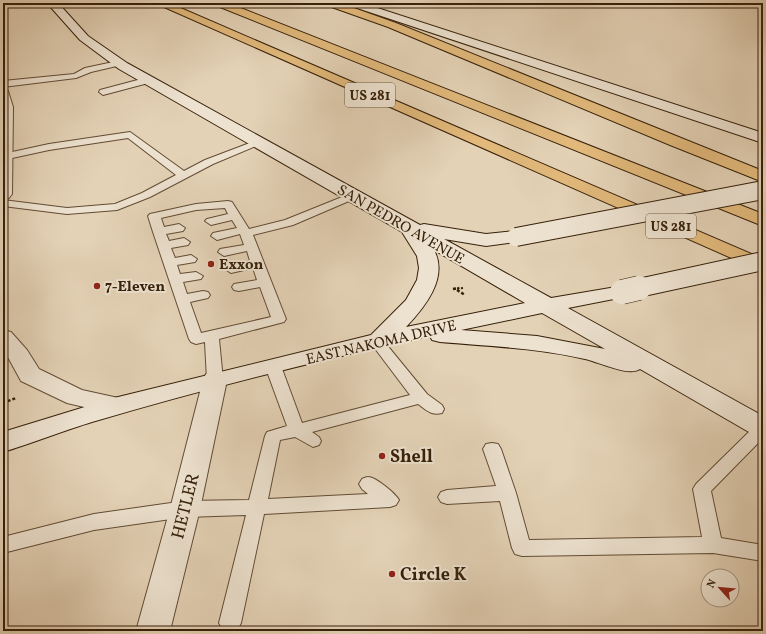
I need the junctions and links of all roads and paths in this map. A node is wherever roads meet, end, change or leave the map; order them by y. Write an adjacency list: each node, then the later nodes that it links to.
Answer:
1 (52, 3): 6 (main road, SAN PEDRO AVENUE)
2 (160, 3): 37 (highway, US 281)
3 (219, 3): 22 (highway, US 281)
4 (330, 3): 15 (highway)
5 (352, 3): 11 (main road)
6 (118, 63): 7 (main road, SAN PEDRO AVENUE); 8 (lane)
7 (149, 80): 9 (lane); 12 (main road, SAN PEDRO AVENUE)
8 (3, 84)
9 (103, 92)
10 (3, 94): 13 (main road)
11 (763, 138)
12 (258, 142): 14 (lane); 19 (main road, SAN PEDRO AVENUE)
13 (4, 157): 14 (lane); 16 (main road)
14 (183, 175): 20 (lane)
15 (763, 177)
16 (3, 185): 18 (main road)
17 (763, 190): 24 (main road, bridge)
18 (3, 194)
19 (352, 196): 24 (main road, SAN PEDRO AVENUE); 27 (lane)
20 (3, 203)
21 (236, 216): 23 (lane); 26 (lane); 27 (lane)
22 (763, 220)
23 (210, 221)
24 (405, 226): 49 (main road, SAN PEDRO AVENUE); 53 (main road)
25 (179, 228): 26 (lane)
26 (159, 232): 30 (lane)
27 (245, 232): 28 (lane); 31 (lane)
28 (217, 236)
29 (184, 242): 30 (lane)
30 (164, 246): 35 (lane)
31 (251, 246): 32 (lane); 36 (lane)
32 (224, 252)
33 (190, 259): 35 (lane)
34 (763, 261): 49 (main road, EAST NAKOMA DRIVE, bridge)
35 (170, 263): 40 (lane)
36 (258, 264): 38 (lane); 41 (lane)
37 (763, 266)
38 (231, 269)
39 (196, 276): 40 (lane)
40 (176, 279): 48 (lane)
41 (265, 282): 42 (lane); 52 (lane)
42 (239, 287)
43 (470, 287): 45 (path)
44 (451, 289): 45 (path)
45 (456, 289): 47 (path)
46 (203, 295): 48 (lane)
47 (465, 295)
48 (182, 298): 52 (lane)
49 (544, 305): 50 (main road, EAST NAKOMA DRIVE); 56 (main road, SAN PEDRO AVENUE)
50 (417, 333): 53 (main road, EAST NAKOMA DRIVE); 56 (main road)
51 (3, 336): 58 (main road)
52 (212, 336): 55 (lane)
53 (377, 342): 54 (main road, EAST NAKOMA DRIVE); 57 (lane)
54 (273, 366): 55 (main road, EAST NAKOMA DRIVE); 61 (lane)
55 (215, 380): 58 (main road, EAST NAKOMA DRIVE); 69 (main road, HETLER)
56 (691, 388): 60 (main road, SAN PEDRO AVENUE)
57 (421, 398): 59 (lane); 61 (lane)
58 (114, 406): 63 (main road, EAST NAKOMA DRIVE)
59 (436, 409)
60 (763, 428): 71 (lane)
61 (297, 430): 62 (lane); 68 (lane)
62 (313, 441)
63 (3, 442)
64 (492, 449): 66 (lane)
65 (368, 484): 68 (lane)
66 (507, 493): 67 (lane); 71 (lane)
67 (447, 497)
68 (256, 507): 69 (lane); 73 (lane)
69 (185, 509): 70 (lane); 74 (main road, HETLER)
70 (3, 545)
71 (713, 545): 72 (lane)
72 (763, 553)
73 (230, 623)
74 (153, 631)

